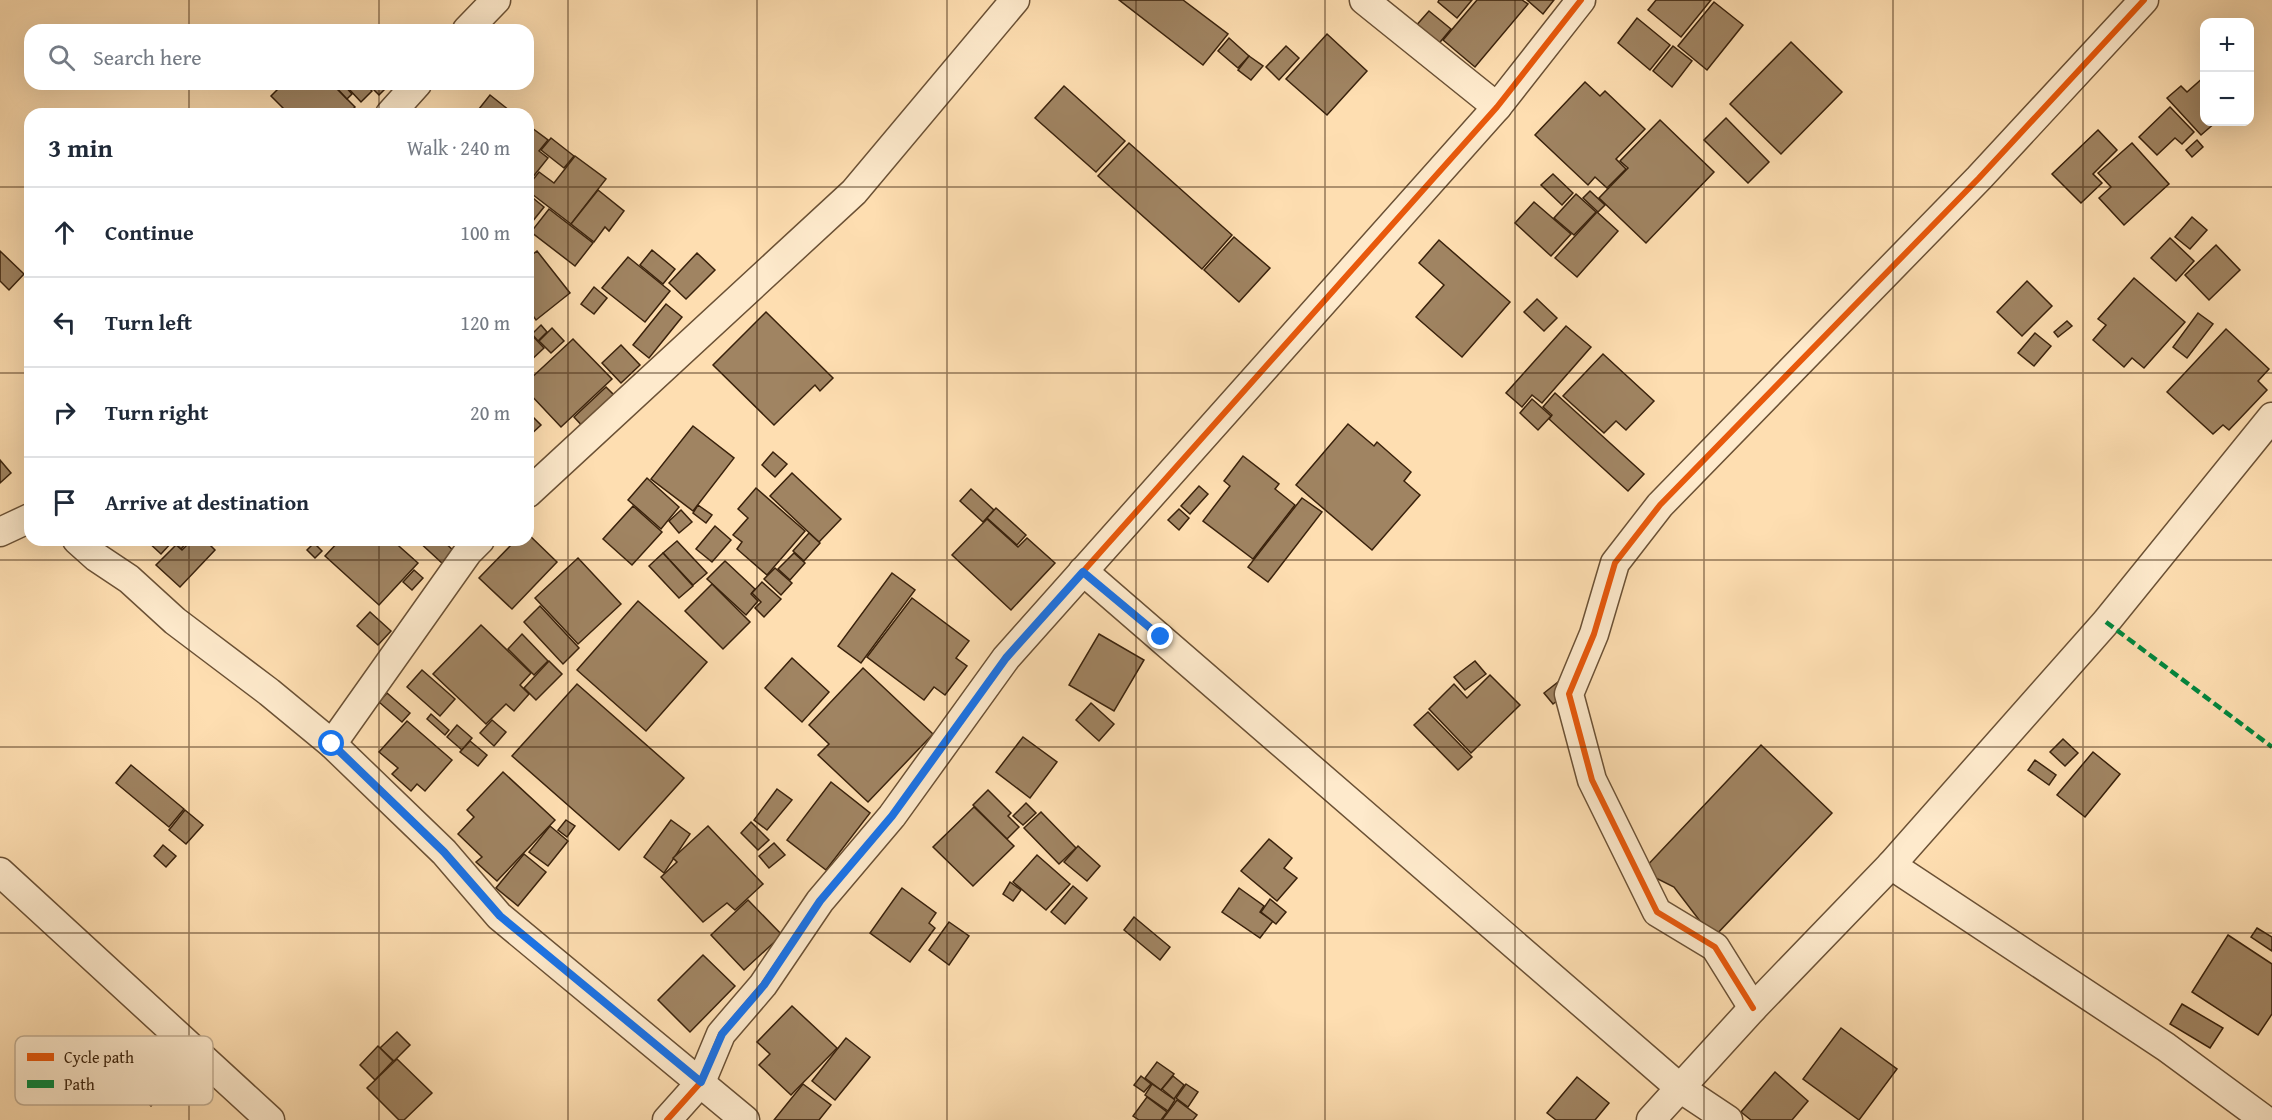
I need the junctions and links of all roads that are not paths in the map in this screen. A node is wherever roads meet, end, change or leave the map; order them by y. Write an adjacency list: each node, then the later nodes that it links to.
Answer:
1 (496, 0): 6 (street)
2 (1014, 0): 11 (street)
3 (1364, 0): 8 (street)
4 (1581, 0): 8 (street)
5 (2144, 0): 20 (street)
6 (472, 24)
7 (412, 90): 9 (street)
8 (1497, 107): 16 (street)
9 (395, 108)
10 (2272, 417): 18 (street)
11 (534, 487)
12 (24, 521): 13 (street)
13 (0, 532)
14 (84, 546): 17 (street)
15 (474, 546): 17 (street)
16 (1083, 572): 23 (street); 24 (street)
17 (332, 744): 23 (street)
18 (1891, 865): 20 (street); 30 (street)
19 (0, 872): 21 (street)
20 (1753, 1008): 24 (street)
21 (179, 1036)
22 (213, 1068): 25 (street)
23 (701, 1082): 26 (street); 27 (street)
24 (1680, 1088): 28 (street); 29 (street)
25 (270, 1120)
26 (667, 1120)
27 (745, 1120)
28 (1651, 1120)
29 (1728, 1120)
30 (2265, 1120)

